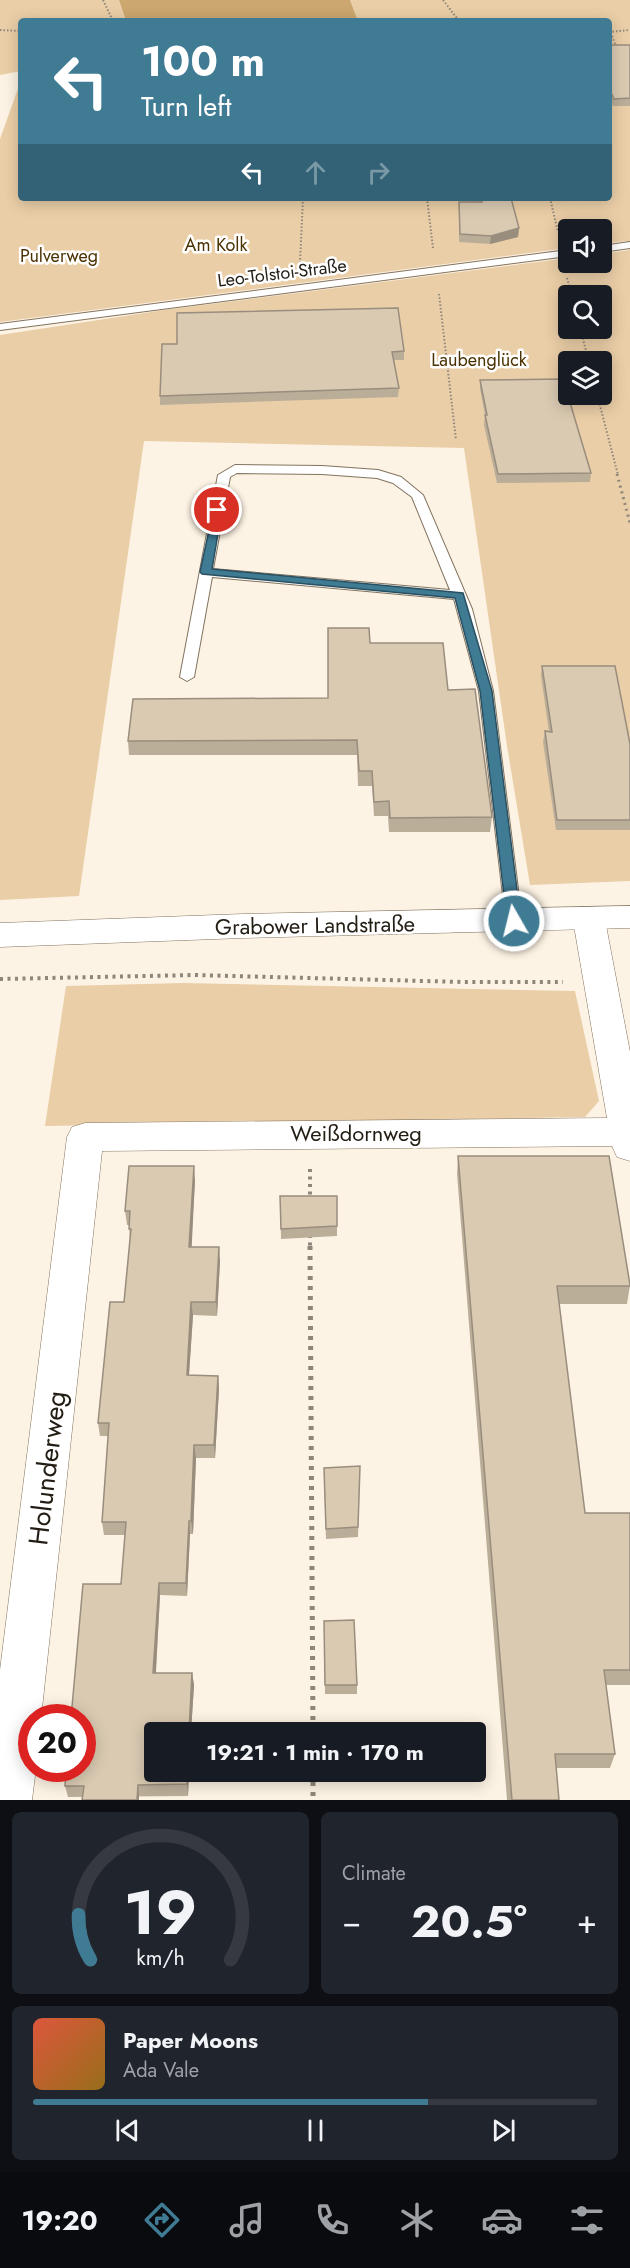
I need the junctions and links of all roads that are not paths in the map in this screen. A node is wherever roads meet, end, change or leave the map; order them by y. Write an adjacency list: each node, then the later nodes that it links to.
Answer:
1 (630, 245): 2 (lane)
2 (612, 248)
3 (558, 254): 4 (lane, Leo-Tolstoi-Straße)
4 (0, 327)
5 (206, 572): 6 (lane); 6 (lane); 7 (lane)
6 (459, 595): 10 (lane)
7 (187, 677)
8 (630, 917): 9 (main road, Grabower Landstraße)
9 (589, 920): 10 (main road, Grabower Landstraße); 13 (street)
10 (514, 921): 11 (main road, Grabower Landstraße)
11 (0, 935)
12 (85, 1137): 13 (street, Weißdornweg); 14 (street, Holunderweg)
13 (629, 1137)
14 (8, 1800)

